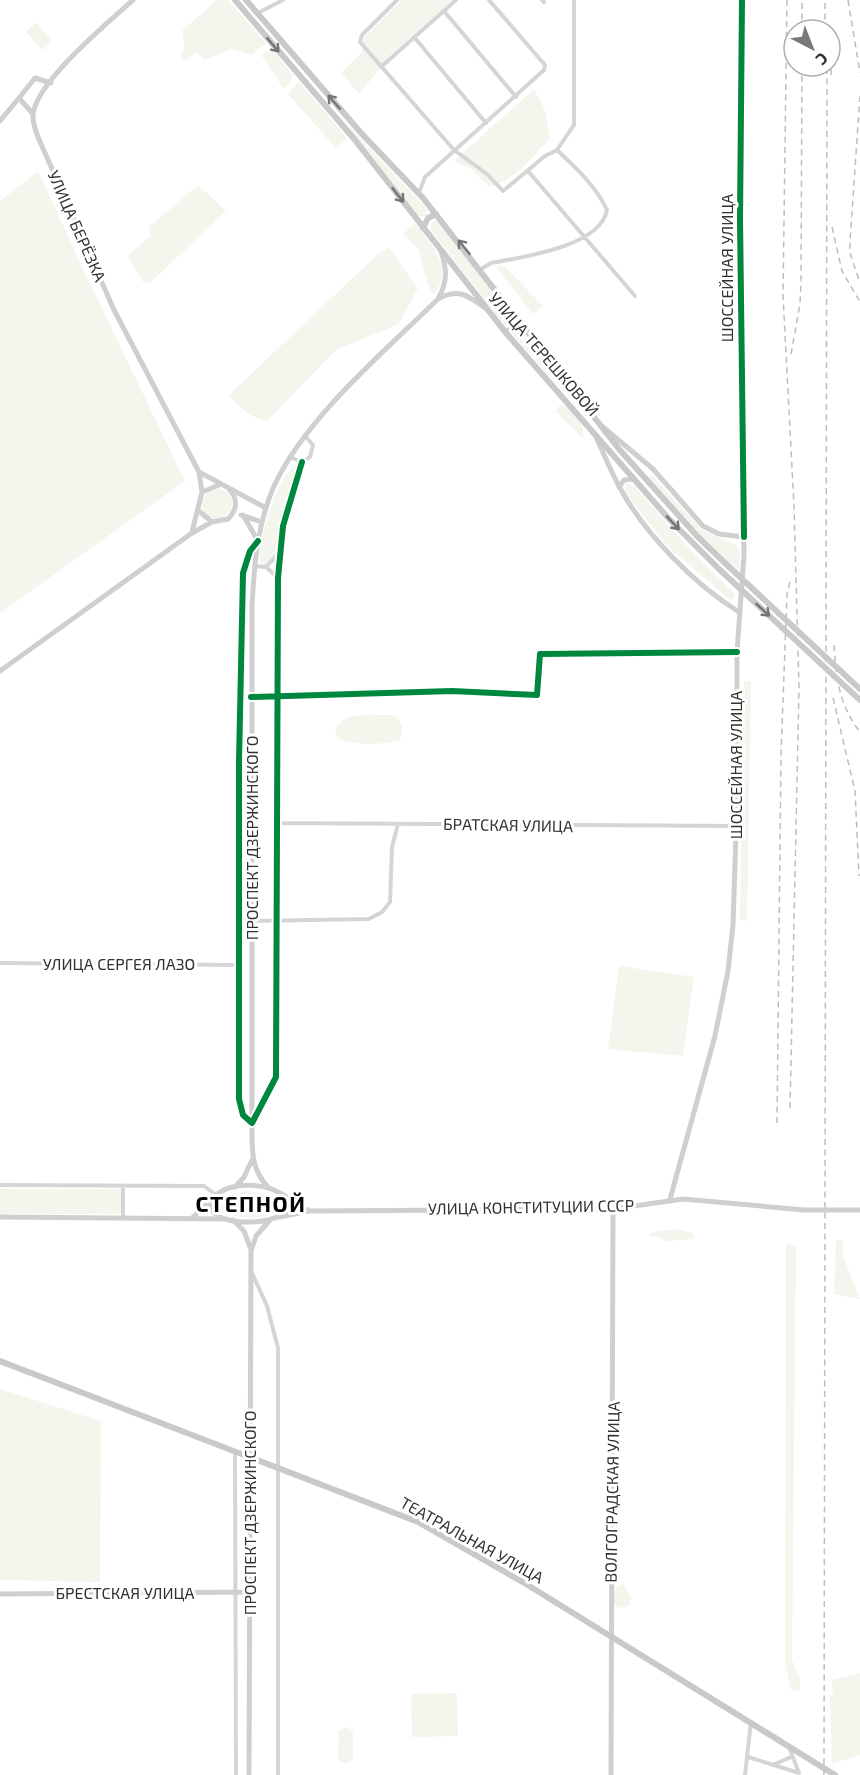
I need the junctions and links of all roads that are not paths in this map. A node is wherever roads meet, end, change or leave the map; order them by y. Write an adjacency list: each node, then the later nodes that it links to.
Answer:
1 (133, 0): 14 (main road)
2 (235, 0): 25 (main road, УЛИЦА ТЕРЕШКОВОЙ, one-way to 25)
3 (246, 0): 11 (main road, УЛИЦА ТЕРЕШКОВОЙ)
4 (283, 0): 11 (street)
5 (397, 0): 13 (street)
6 (456, 0): 10 (street)
7 (489, 0): 15 (street)
8 (574, 0): 21 (street)
9 (742, 0): 56 (main road, ШОССЕЙНАЯ УЛИЦА)
10 (444, 11): 12 (street); 15 (street)
11 (257, 14): 23 (main road, УЛИЦА ТЕРЕШКОВОЙ, one-way to 11)
12 (414, 37): 13 (street); 19 (street)
13 (381, 67): 20 (street)
14 (51, 83): 16 (main road); 17 (main road)
15 (516, 97): 19 (street)
16 (19, 98): 17 (main road); 18 (main road)
17 (33, 114): 42 (main road, УЛИЦА БЕРЁЗКА)
18 (0, 121)
19 (486, 123): 20 (street)
20 (454, 150): 22 (street); 23 (street)
21 (557, 150): 22 (street); 26 (street)
22 (528, 171): 26 (street)
23 (419, 194): 24 (main road, УЛИЦА ТЕРЕШКОВОЙ)
24 (436, 214): 25 (main road); 28 (main road, УЛИЦА ТЕРЕШКОВОЙ, one-way to 24)
25 (423, 228): 27 (main road, УЛИЦА ТЕРЕШКОВОЙ)
26 (585, 237): 28 (street); 29 (street)
27 (440, 250): 30 (main road); 31 (main road, УЛИЦА ТЕРЕШКОВОЙ)
28 (481, 269): 32 (main road, УЛИЦА ТЕРЕШКОВОЙ)
29 (635, 296)
30 (438, 298): 31 (main road); 38 (main road, ПРОСПЕКТ ДЗЕРЖИНСКОГО)
31 (487, 310): 33 (main road, УЛИЦА ТЕРЕШКОВОЙ)
32 (520, 322): 33 (main road); 34 (main road, УЛИЦА ТЕРЕШКОВОЙ)
33 (506, 333): 35 (main road, УЛИЦА ТЕРЕШКОВОЙ)
34 (592, 415): 35 (main road); 36 (main road, УЛИЦА ТЕРЕШКОВОЙ)
35 (584, 422): 37 (main road, УЛИЦА ТЕРЕШКОВОЙ)
36 (601, 426): 41 (main road); 43 (main road, УЛИЦА ТЕРЕШКОВОЙ)
37 (593, 432): 44 (main road, УЛИЦА ТЕРЕШКОВОЙ); 46 (main road)
38 (305, 436): 39 (main road, ПРОСПЕКТ ДЗЕРЖИНСКОГО); 40 (street)
39 (290, 457): 40 (street); 49 (main road, ПРОСПЕКТ ДЗЕРЖИНСКОГО)
40 (302, 462): 58 (street)
41 (653, 469): 43 (main road); 56 (main road)
42 (199, 472): 45 (main road); 48 (main road)
43 (642, 475): 65 (main road, УЛИЦА ТЕРЕШКОВОЙ, bridge)
44 (634, 480): 46 (main road); 68 (main road, УЛИЦА ТЕРЕШКОВОЙ, one-way to 68, bridge)
45 (219, 485): 47 (main road); 48 (main road)
46 (619, 487): 62 (main road)
47 (228, 488): 49 (main road); 51 (main road)
48 (202, 492): 50 (main road)
49 (266, 508): 54 (main road, ПРОСПЕКТ ДЗЕРЖИНСКОГО)
50 (198, 511): 53 (main road); 55 (main road)
51 (234, 512): 52 (main road); 53 (main road)
52 (243, 515): 54 (main road); 57 (main road)
53 (212, 522): 55 (main road)
54 (262, 522): 57 (main road, ПРОСПЕКТ ДЗЕРЖИНСКОГО)
55 (192, 533): 64 (main road)
56 (744, 537): 62 (main road, ШОССЕЙНАЯ УЛИЦА)
57 (258, 541): 59 (main road, ПРОСПЕКТ ДЗЕРЖИНСКОГО); 72 (street)
58 (280, 552): 60 (street); 61 (street)
59 (254, 566): 60 (street); 66 (main road, ПРОСПЕКТ ДЗЕРЖИНСКОГО)
60 (266, 567): 61 (street)
61 (278, 578): 67 (street)
62 (739, 612): 63 (main road, ШОССЕЙНАЯ УЛИЦА)
63 (736, 652): 67 (street); 71 (main road, ШОССЕЙНАЯ УЛИЦА)
64 (0, 671)
65 (860, 689)
66 (251, 696): 67 (street); 73 (main road, ПРОСПЕКТ ДЗЕРЖИНСКОГО)
67 (277, 696): 69 (street)
68 (860, 700)
69 (279, 823): 70 (street, БРАТСКАЯ УЛИЦА); 74 (street)
70 (398, 824): 71 (street, БРАТСКАЯ УЛИЦА); 74 (street)
71 (737, 826): 86 (main road, ШОССЕЙНАЯ УЛИЦА)
72 (240, 846): 73 (street); 77 (street)
73 (251, 846): 75 (main road, ПРОСПЕКТ ДЗЕРЖИНСКОГО)
74 (278, 920): 75 (street); 78 (street)
75 (252, 921): 78 (main road, ПРОСПЕКТ ДЗЕРЖИНСКОГО)
76 (0, 963): 77 (street, УЛИЦА СЕРГЕЯ ЛАЗО)
77 (238, 965): 78 (street)
78 (252, 1122): 79 (main road, ПРОСПЕКТ ДЗЕРЖИНСКОГО)
79 (252, 1156): 82 (main road, ПРОСПЕКТ ДЗЕРЖИНСКОГО); 83 (main road, ПРОСПЕКТ ДЗЕРЖИНСКОГО)
80 (0, 1185): 81 (street)
81 (123, 1186): 84 (street); 92 (street)
82 (234, 1187): 83 (main road); 84 (main road)
83 (269, 1188): 85 (main road)
84 (214, 1197): 93 (main road); 94 (main road)
85 (289, 1199): 89 (main road); 91 (main road)
86 (670, 1199): 87 (main road, УЛИЦА КОНСТИТУЦИИ СССР); 88 (main road, УЛИЦА КОНСТИТУЦИИ СССР, bridge)
87 (613, 1209): 89 (main road, УЛИЦА КОНСТИТУЦИИ СССР); 106 (main road, ВОЛГОГРАДСКАЯ УЛИЦА)
88 (860, 1210)
89 (309, 1211): 91 (main road, УЛИЦА КОНСТИТУЦИИ СССР)
90 (0, 1217): 92 (main road)
91 (280, 1217): 96 (main road, УЛИЦА КОНСТИТУЦИИ СССР)
92 (123, 1218): 93 (main road)
93 (189, 1218): 94 (main road)
94 (226, 1219): 95 (main road, УЛИЦА КОНСТИТУЦИИ СССР)
95 (233, 1220): 96 (main road, УЛИЦА КОНСТИТУЦИИ СССР); 97 (main road, ПРОСПЕКТ ДЗЕРЖИНСКОГО)
96 (270, 1220): 97 (main road, ПРОСПЕКТ ДЗЕРЖИНСКОГО)
97 (251, 1251): 98 (main road, ПРОСПЕКТ ДЗЕРЖИНСКОГО)
98 (251, 1270): 101 (main road, ПРОСПЕКТ ДЗЕРЖИНСКОГО); 102 (street)
99 (0, 1361): 100 (main road, ТЕАТРАЛЬНАЯ УЛИЦА)
100 (235, 1451): 101 (main road, ТЕАТРАЛЬНАЯ УЛИЦА); 104 (street)
101 (250, 1456): 102 (main road, ТЕАТРАЛЬНАЯ УЛИЦА); 103 (main road, ПРОСПЕКТ ДЗЕРЖИНСКОГО)
102 (277, 1466): 106 (main road, ТЕАТРАЛЬНАЯ УЛИЦА); 115 (street)
103 (249, 1592): 104 (main road, БРЕСТСКАЯ УЛИЦА); 114 (main road, ПРОСПЕКТ ДЗЕРЖИНСКОГО)
104 (237, 1593): 105 (main road, БРЕСТСКАЯ УЛИЦА); 113 (street)
105 (0, 1594)
106 (610, 1635): 107 (main road, ТЕАТРАЛЬНАЯ УЛИЦА); 116 (main road, ВОЛГОГРАДСКАЯ УЛИЦА)
107 (751, 1722): 108 (main road, ТЕАТРАЛЬНАЯ УЛИЦА); 109 (street)
108 (788, 1746): 110 (street); 118 (main road, ТЕАТРАЛЬНАЯ УЛИЦА)
109 (748, 1757): 111 (street); 117 (street)
110 (791, 1757): 111 (street); 112 (street)
111 (772, 1765): 112 (street)
112 (800, 1774)
113 (236, 1775)
114 (249, 1775)
115 (278, 1775)
116 (611, 1775)
117 (745, 1775)
118 (835, 1775)

